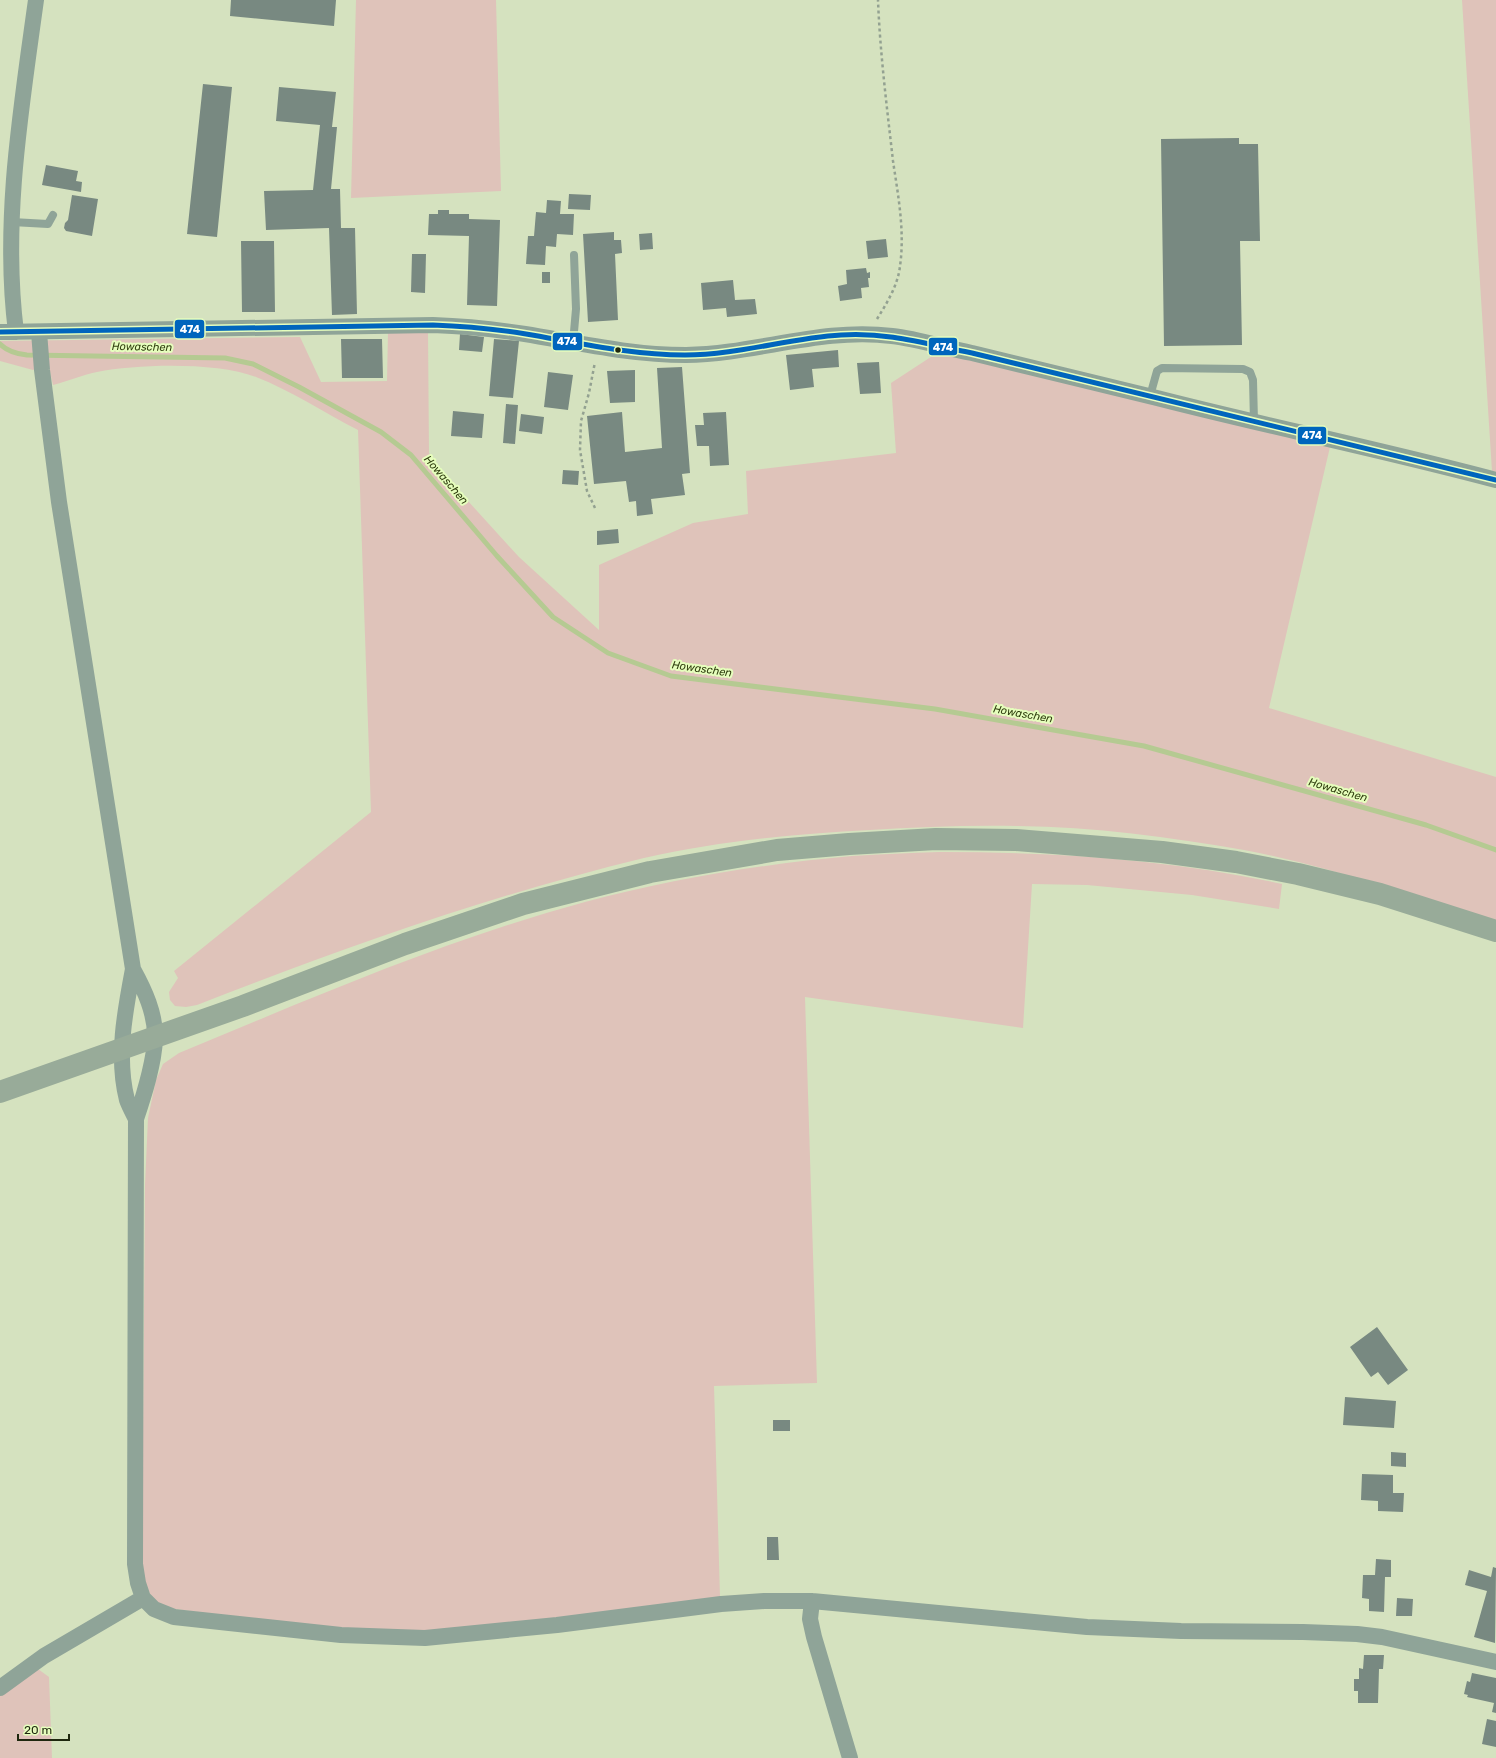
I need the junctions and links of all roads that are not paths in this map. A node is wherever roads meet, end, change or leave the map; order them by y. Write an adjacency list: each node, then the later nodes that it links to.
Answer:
1 (36, 0): 3 (street)
2 (53, 215): 3 (lane)
3 (12, 222): 5 (street)
4 (574, 256): 7 (lane)
5 (7, 332): 6 (street)
6 (40, 337): 7 (street); 12 (street)
7 (573, 343): 8 (street)
8 (1150, 396): 9 (street); 9 (lane)
9 (1254, 422): 10 (street)
10 (1496, 480)
11 (1496, 931): 13 (street)
12 (133, 969): 13 (street); 14 (street)
13 (155, 1038): 14 (street); 16 (street)
14 (122, 1049): 15 (street); 16 (street)
15 (0, 1092)
16 (136, 1120): 17 (street)
17 (143, 1598): 18 (street); 20 (street)
18 (812, 1601): 19 (street); 21 (street)
19 (1496, 1662)
20 (0, 1688)
21 (850, 1758)

